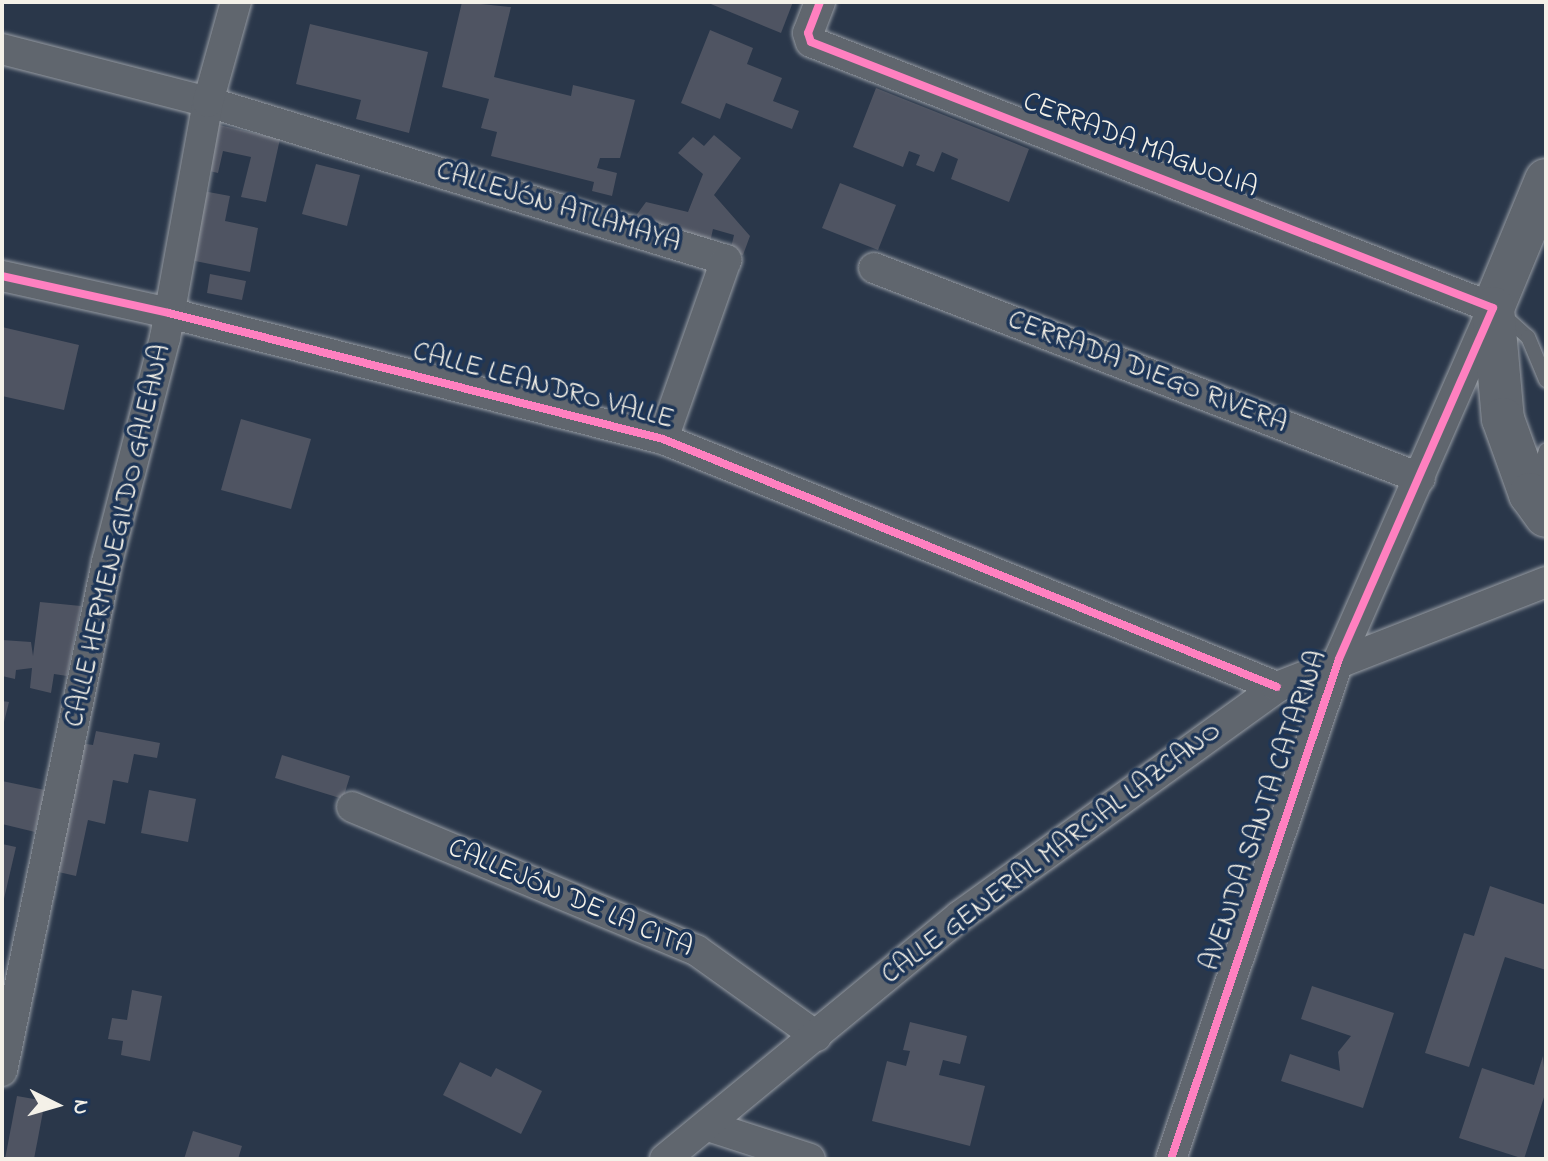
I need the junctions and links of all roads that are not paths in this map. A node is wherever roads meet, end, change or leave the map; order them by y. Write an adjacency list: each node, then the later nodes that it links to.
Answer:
1 (236, 2): 4 (street, CALLE HERMENEGILDO GALEANA)
2 (820, 2): 8 (street, CERRADA MAGNOLIA)
3 (2, 49): 4 (street)
4 (208, 102): 9 (street, CALLE HERMENEGILDO GALEANA); 11 (street, CALLEJÓN ATLAMAYA)
5 (1546, 180): 8 (main road, AVENIDA SANTA CATARINA)
6 (874, 268): 13 (street, CERRADA DIEGO RIVERA)
7 (2, 276): 9 (street, CALLE LEANDRO VALLE)
8 (1493, 308): 10 (lane); 13 (street, AVENIDA SANTA CATARINA); 14 (main road)
9 (169, 313): 11 (street, CALLE LEANDRO VALLE); 20 (street, CALLE HERMENEGILDO GALEANA)
10 (1546, 380)
11 (663, 439): 17 (street, CALLE LEANDRO VALLE)
12 (1546, 450): 14 (lane)
13 (1420, 478): 16 (street, AVENIDA SANTA CATARINA)
14 (1538, 505)
15 (1546, 582): 16 (street)
16 (1339, 659): 17 (street, CALLE GENERAL MARCIAL LAZCANO); 24 (street, AVENIDA SANTA CATARINA)
17 (1277, 687): 19 (street, CALLE GENERAL MARCIAL LAZCANO)
18 (352, 807): 19 (street, CALLEJÓN DE LA CITA)
19 (816, 1036): 21 (street, CALLE GENERAL MARCIAL LAZCANO)
20 (2, 1071)
21 (708, 1126): 22 (street, CALLE GENERAL MARCIAL LAZCANO); 23 (street)
22 (665, 1159)
23 (810, 1159)
24 (1171, 1159)

